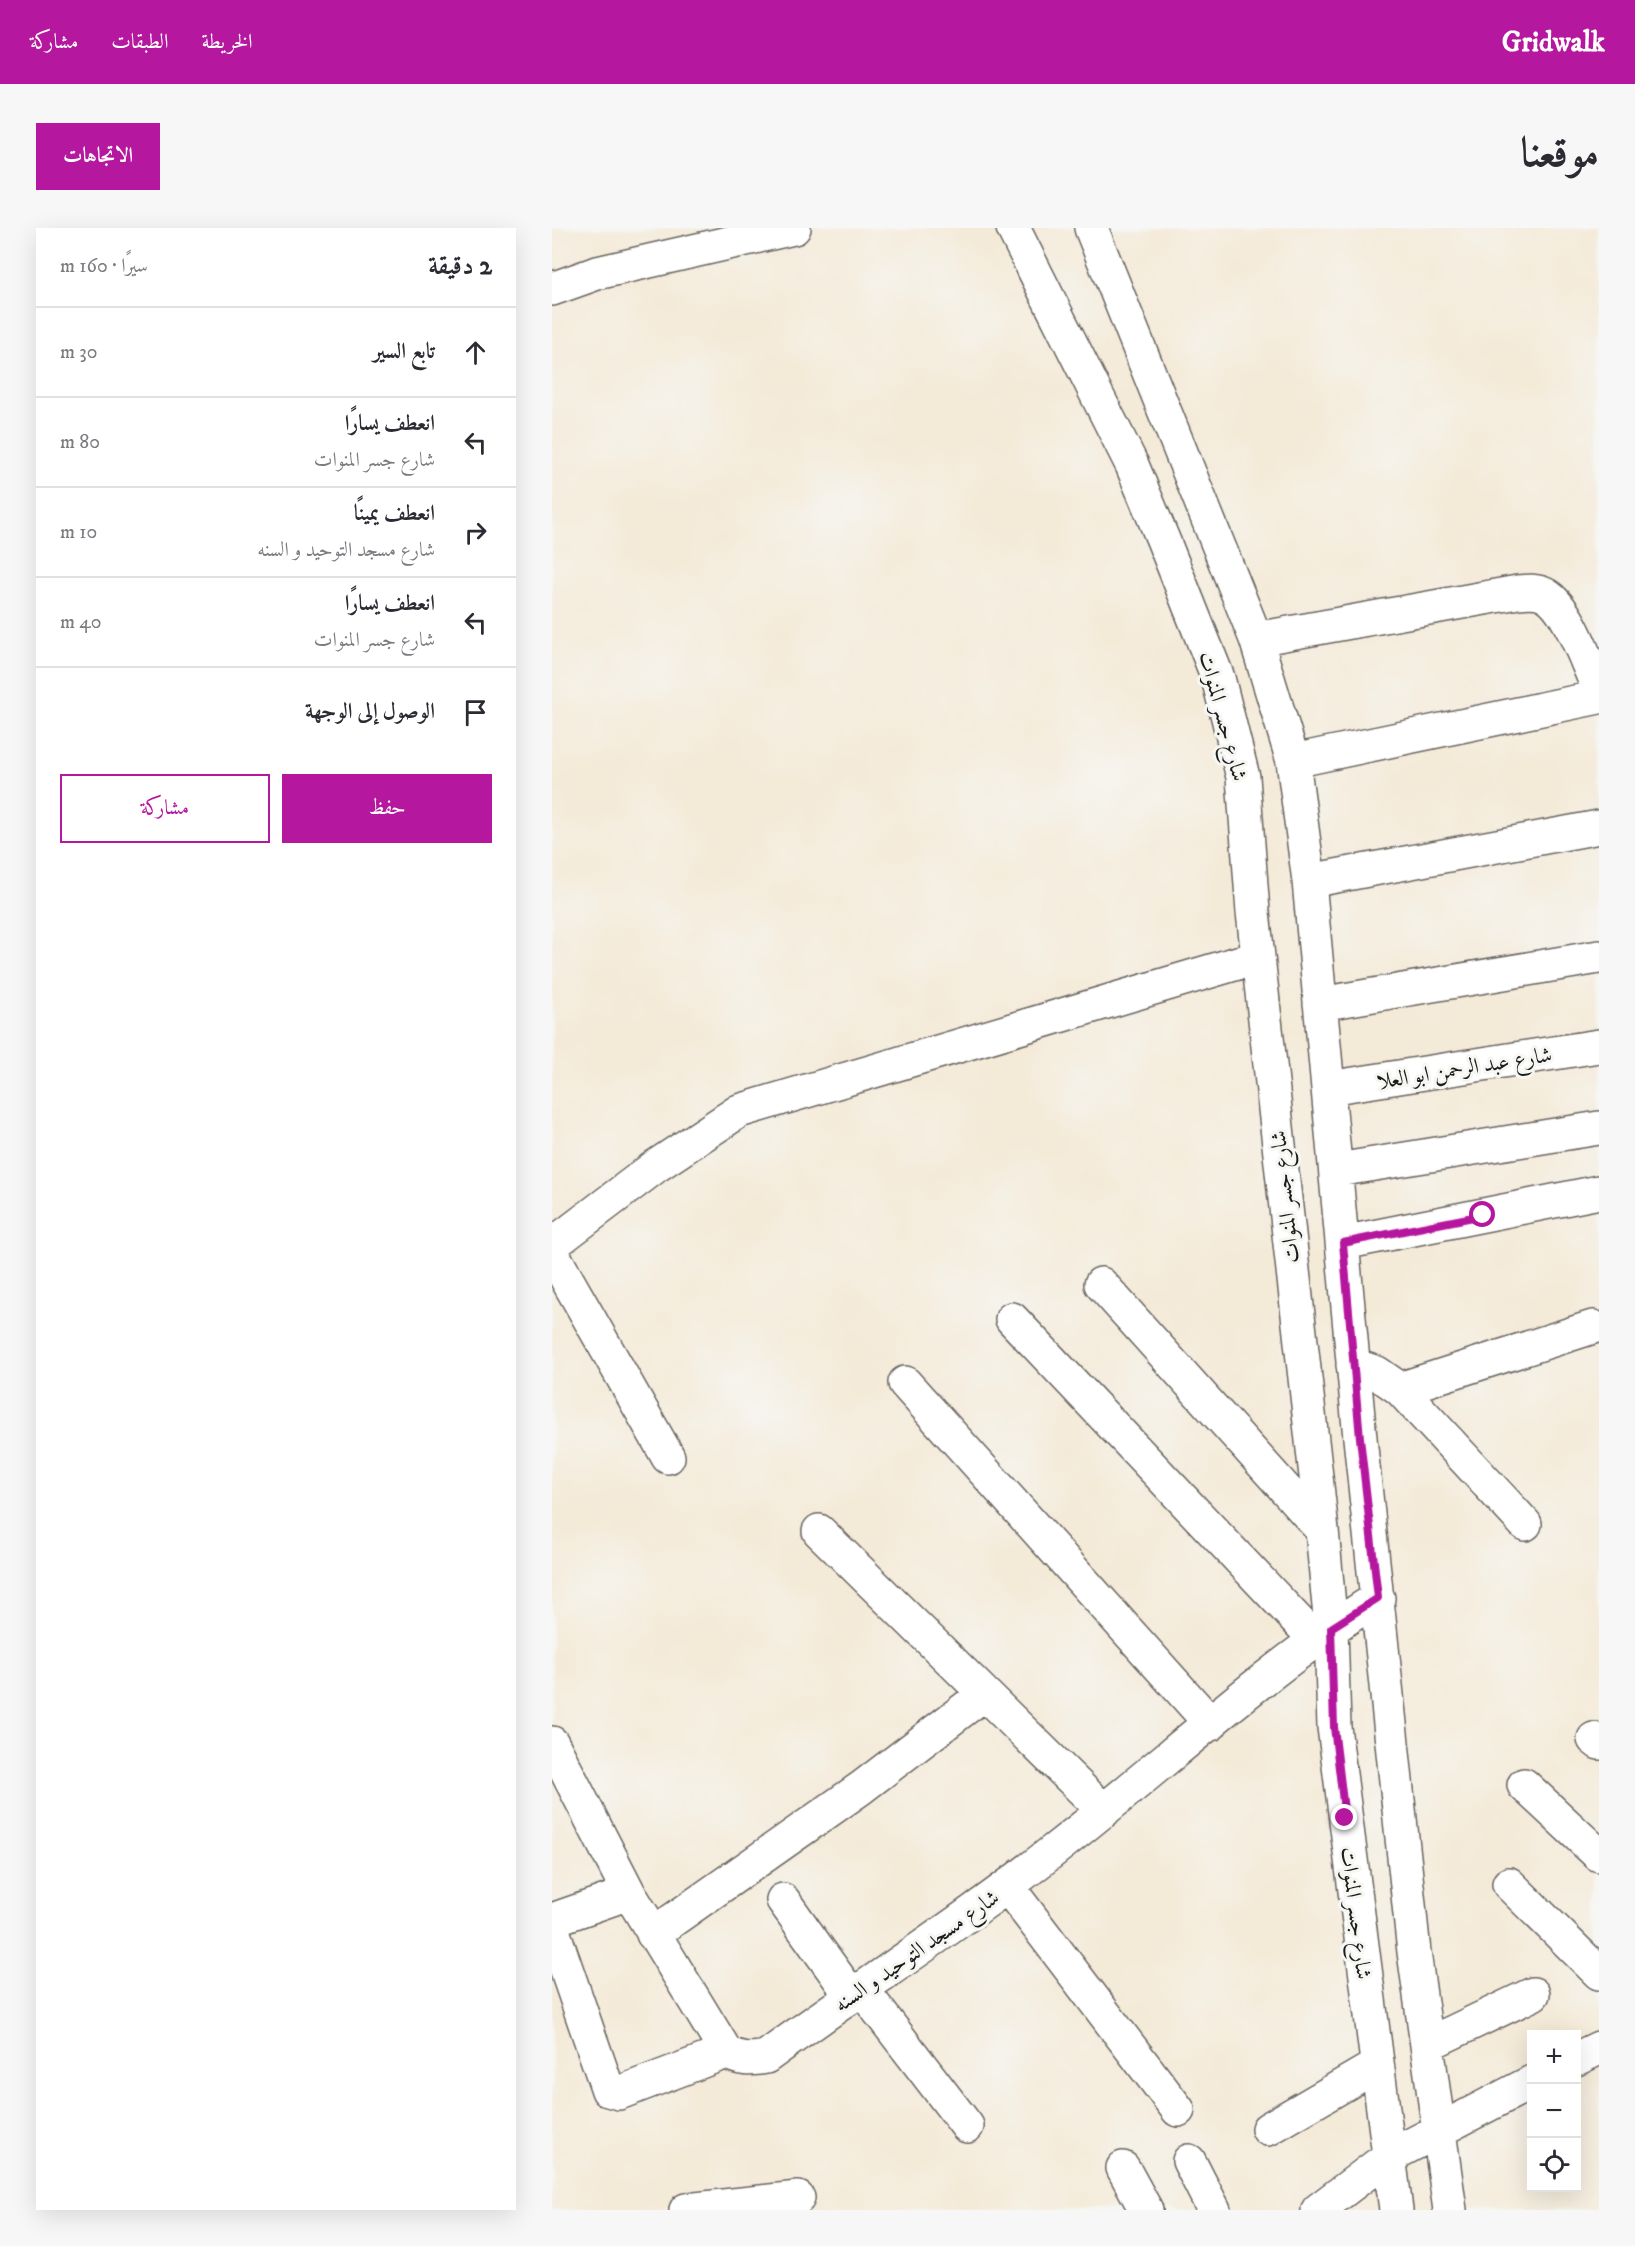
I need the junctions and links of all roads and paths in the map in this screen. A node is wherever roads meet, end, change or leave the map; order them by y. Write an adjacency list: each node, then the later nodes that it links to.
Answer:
1 (794, 228): 4 (street)
2 (1013, 228): 11 (street, شارع جسر المنوات)
3 (1091, 228): 5 (street)
4 (552, 289)
5 (1256, 639): 6 (street); 8 (street)
6 (1599, 690)
7 (1599, 698): 8 (street)
8 (1293, 761): 10 (street)
9 (1599, 828): 10 (street)
10 (1309, 881): 13 (street)
11 (1258, 957): 20 (street); 30 (street, شارع جسر المنوات)
12 (1599, 957): 13 (street)
13 (1320, 1004): 15 (street)
14 (1599, 1046): 15 (street, شارع عبد الرحمن ابو العلا)
15 (1328, 1088): 17 (street)
16 (1599, 1128): 17 (street)
17 (1337, 1170): 19 (street)
18 (1599, 1192): 19 (street)
19 (1343, 1243): 25 (street)
20 (552, 1245)
21 (552, 1253): 28 (street)
22 (1101, 1284): 30 (street)
23 (1012, 1319): 33 (street)
24 (1593, 1327): 27 (street)
25 (1353, 1365): 27 (street); 32 (street)
26 (904, 1383): 35 (street)
27 (1400, 1389): 29 (street)
28 (668, 1457)
29 (1525, 1524)
30 (1322, 1530): 33 (street, شارع جسر المنوات)
31 (819, 1531): 34 (street)
32 (1378, 1598): 33 (street, شارع مسجد التوحيد و السنه); 50 (street)
33 (1323, 1633): 35 (street, شارع مسجد التوحيد و السنه); 54 (street, شارع جسر المنوات)
34 (984, 1694): 38 (street); 46 (street)
35 (1210, 1724): 38 (street, شارع مسجد التوحيد و السنه)
36 (552, 1743): 42 (street)
37 (1524, 1785): 39 (street)
38 (1104, 1811): 41 (street, شارع مسجد التوحيد و السنه)
39 (1599, 1855)
40 (1509, 1884): 47 (street)
41 (1007, 1886): 48 (street, شارع مسجد التوحيد و السنه); 56 (street)
42 (628, 1893): 44 (street); 46 (street)
43 (783, 1900): 48 (street)
44 (552, 1920)
45 (552, 1928): 52 (street)
46 (653, 1934): 52 (street)
47 (1599, 1973)
48 (856, 1991): 52 (street, شارع مسجد التوحيد و السنه); 57 (street)
49 (1533, 1994): 50 (street)
50 (1428, 2044): 59 (street)
51 (1599, 2048): 53 (street)
52 (726, 2052)
53 (1581, 2057)
54 (1376, 2066): 58 (street); 60 (street, شارع جسر المنوات)
55 (1528, 2084): 59 (street)
56 (1178, 2110)
57 (967, 2126)
58 (1268, 2129)
59 (1438, 2131): 60 (street); 69 (street)
60 (1388, 2157): 67 (street); 68 (street, شارع جسر المنوات)
61 (1189, 2161): 66 (street)
62 (1123, 2168): 65 (street)
63 (798, 2198): 64 (street)
64 (686, 2210)
65 (1146, 2210)
66 (1214, 2210)
67 (1318, 2210)
68 (1396, 2210)
69 (1450, 2210)

